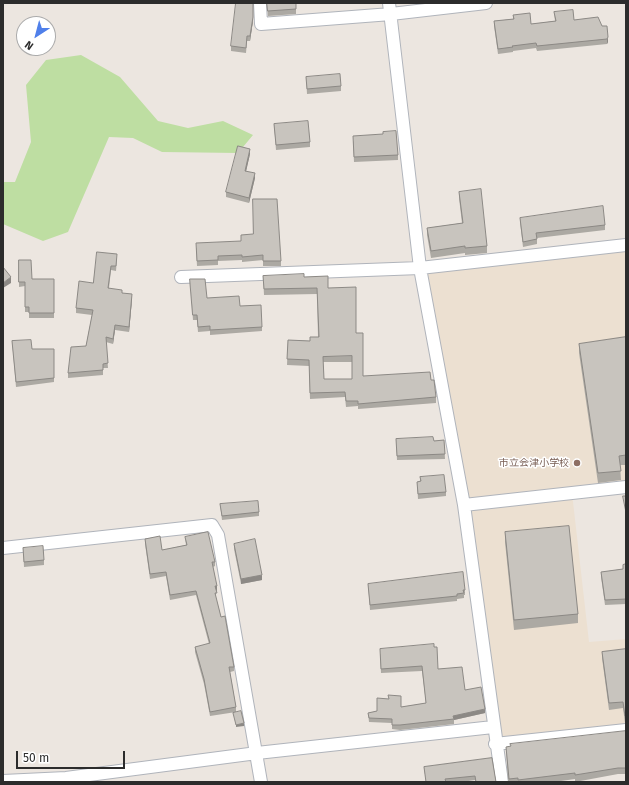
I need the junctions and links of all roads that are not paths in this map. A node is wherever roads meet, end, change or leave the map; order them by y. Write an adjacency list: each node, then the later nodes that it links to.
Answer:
1 (260, 3): 3 (street)
2 (486, 3): 3 (street)
3 (390, 8): 5 (street)
4 (626, 245): 5 (street)
5 (420, 268): 6 (street); 8 (street)
6 (181, 276)
7 (626, 487): 8 (street)
8 (464, 505): 10 (street)
9 (3, 548): 13 (street)
10 (493, 727): 12 (street); 13 (street)
11 (626, 730): 12 (street)
12 (495, 744): 16 (street)
13 (257, 753): 14 (street); 15 (street)
14 (3, 781)
15 (261, 782)
16 (502, 782)

